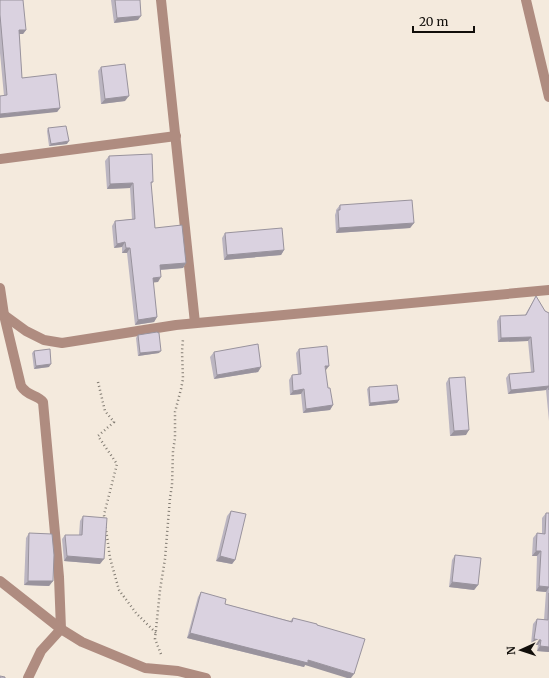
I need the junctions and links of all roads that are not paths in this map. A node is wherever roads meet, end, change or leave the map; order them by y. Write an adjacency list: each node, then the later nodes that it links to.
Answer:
1 (161, 0): 4 (street)
2 (526, 0): 3 (street)
3 (549, 98)
4 (176, 136): 5 (street); 9 (street)
5 (0, 159)
6 (0, 288): 8 (street)
7 (549, 290): 9 (street)
8 (4, 315): 9 (street); 11 (street)
9 (195, 323)
10 (0, 581): 11 (street)
11 (61, 629): 12 (street); 13 (street)
12 (177, 674): 14 (street)
13 (28, 678)
14 (206, 678)

